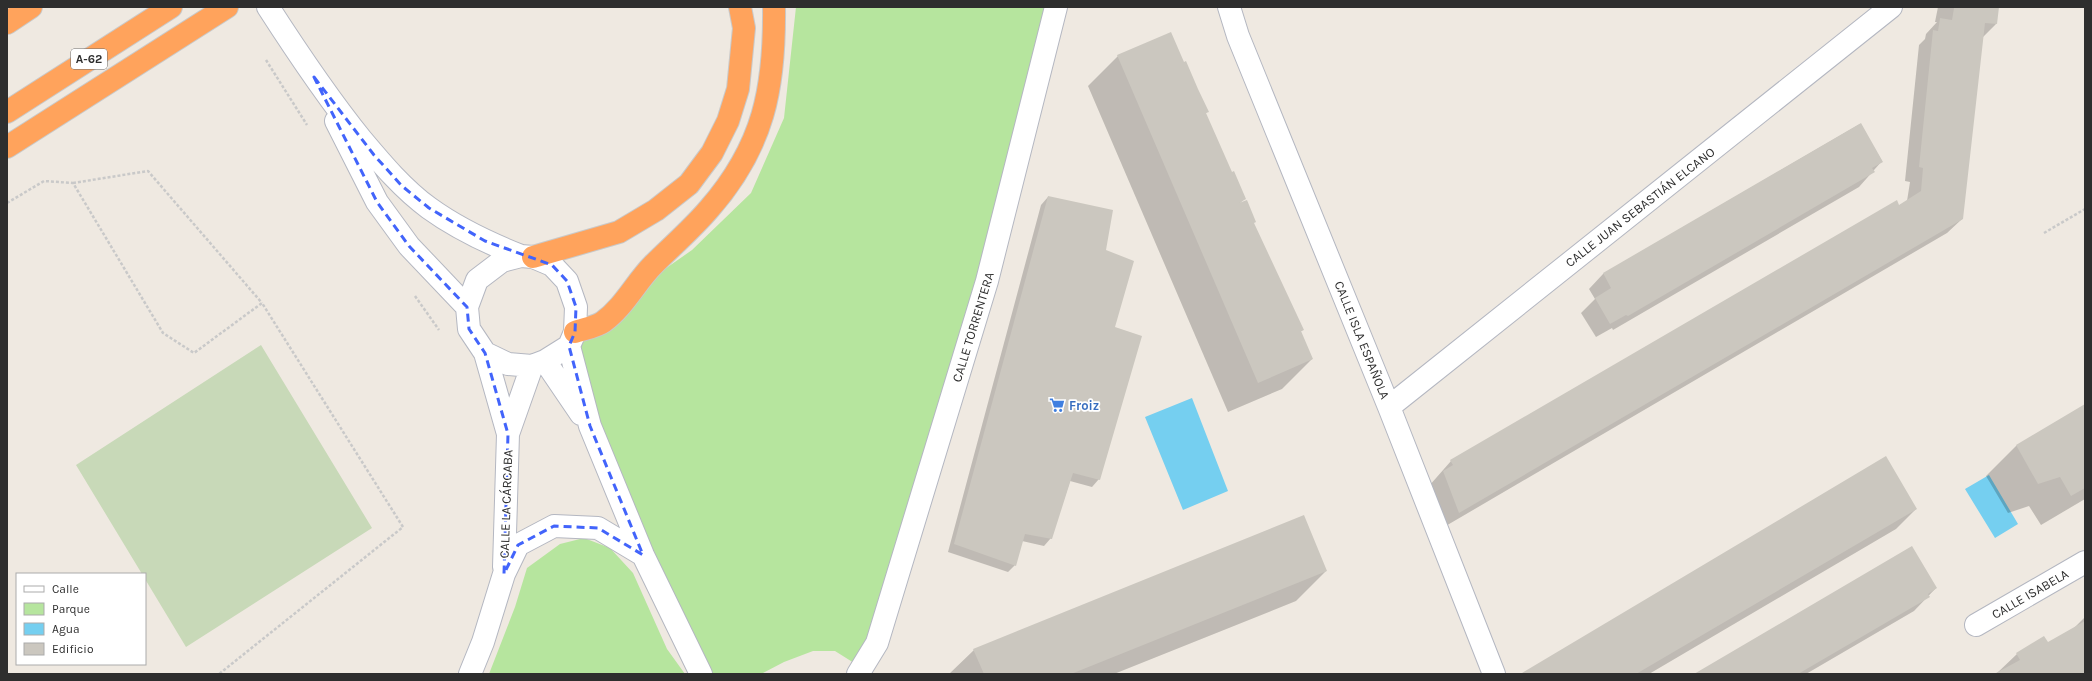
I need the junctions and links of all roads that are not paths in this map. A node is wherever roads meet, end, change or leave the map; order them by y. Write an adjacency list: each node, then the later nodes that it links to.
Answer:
1 (31, 7): 10 (highway)
2 (171, 7): 12 (highway, A-62)
3 (227, 7): 13 (highway)
4 (268, 7): 11 (street)
5 (740, 7): 14 (highway)
6 (774, 7): 16 (highway)
7 (1056, 7): 26 (street, CALLE TORRENTERA)
8 (1230, 7): 19 (street, CALLE ISLA ESPAÑOLA)
9 (1892, 7): 19 (street, CALLE JUAN SEBASTIÁN ELCANO)
10 (7, 23)
11 (314, 77): 14 (street); 15 (street)
12 (7, 112)
13 (7, 147)
14 (527, 257): 15 (street); 16 (street)
15 (467, 307): 17 (street)
16 (572, 339): 18 (street); 20 (street)
17 (485, 353): 18 (street); 21 (street, CALLE LA CÁRCABA)
18 (538, 364): 20 (street); 21 (street, CALLE LA CÁRCABA)
19 (1389, 406): 31 (street, CALLE ISLA ESPAÑOLA)
20 (590, 426): 22 (street)
21 (508, 434): 24 (street, CALLE LA CÁRCABA)
22 (643, 555): 24 (street, CALLE LA CÁRCABA); 27 (street)
23 (2085, 562): 25 (street, CALLE ISABELA)
24 (504, 574): 28 (street, CALLE LA CÁRCABA)
25 (1976, 625)
26 (877, 643): 29 (street, CALLE TORRENTERA); 30 (street, CALLE TORRENTERA)
27 (702, 673)
28 (470, 674)
29 (858, 674)
30 (878, 674)
31 (1494, 674)

